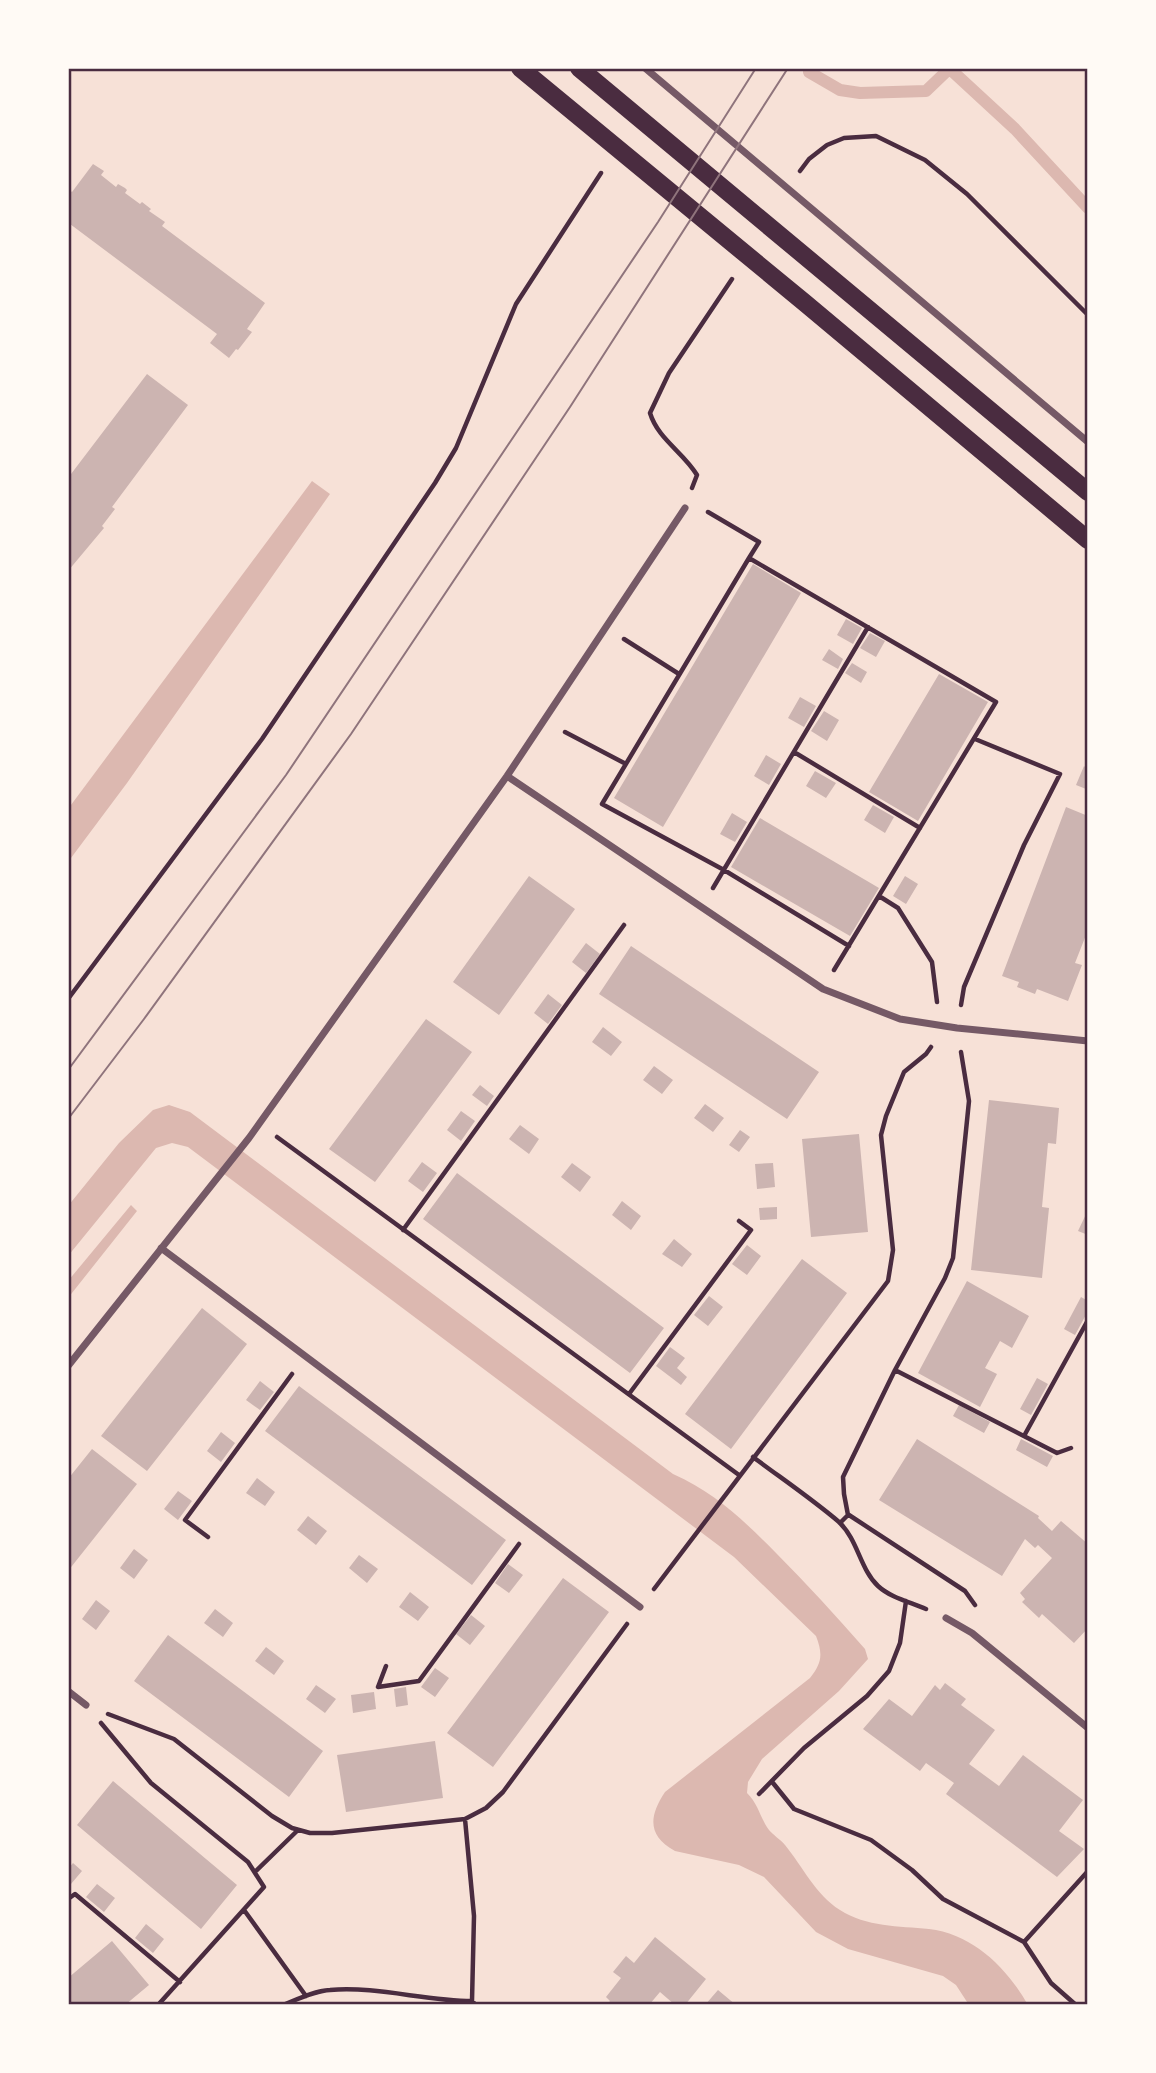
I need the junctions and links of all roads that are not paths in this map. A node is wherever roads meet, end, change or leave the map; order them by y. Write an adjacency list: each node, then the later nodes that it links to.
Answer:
1 (520, 68): 7 (main road)
2 (579, 68): 5 (main road)
3 (645, 68): 4 (street)
4 (1088, 442)
5 (1088, 492)
6 (685, 508): 8 (street)
7 (1088, 540)
8 (507, 776): 9 (street); 10 (street)
9 (1088, 1041)
10 (161, 1248): 11 (street); 12 (street)
11 (68, 1366)
12 (640, 1607)
13 (946, 1618): 16 (street)
14 (68, 1691): 15 (street)
15 (86, 1705)
16 (1088, 1728)

